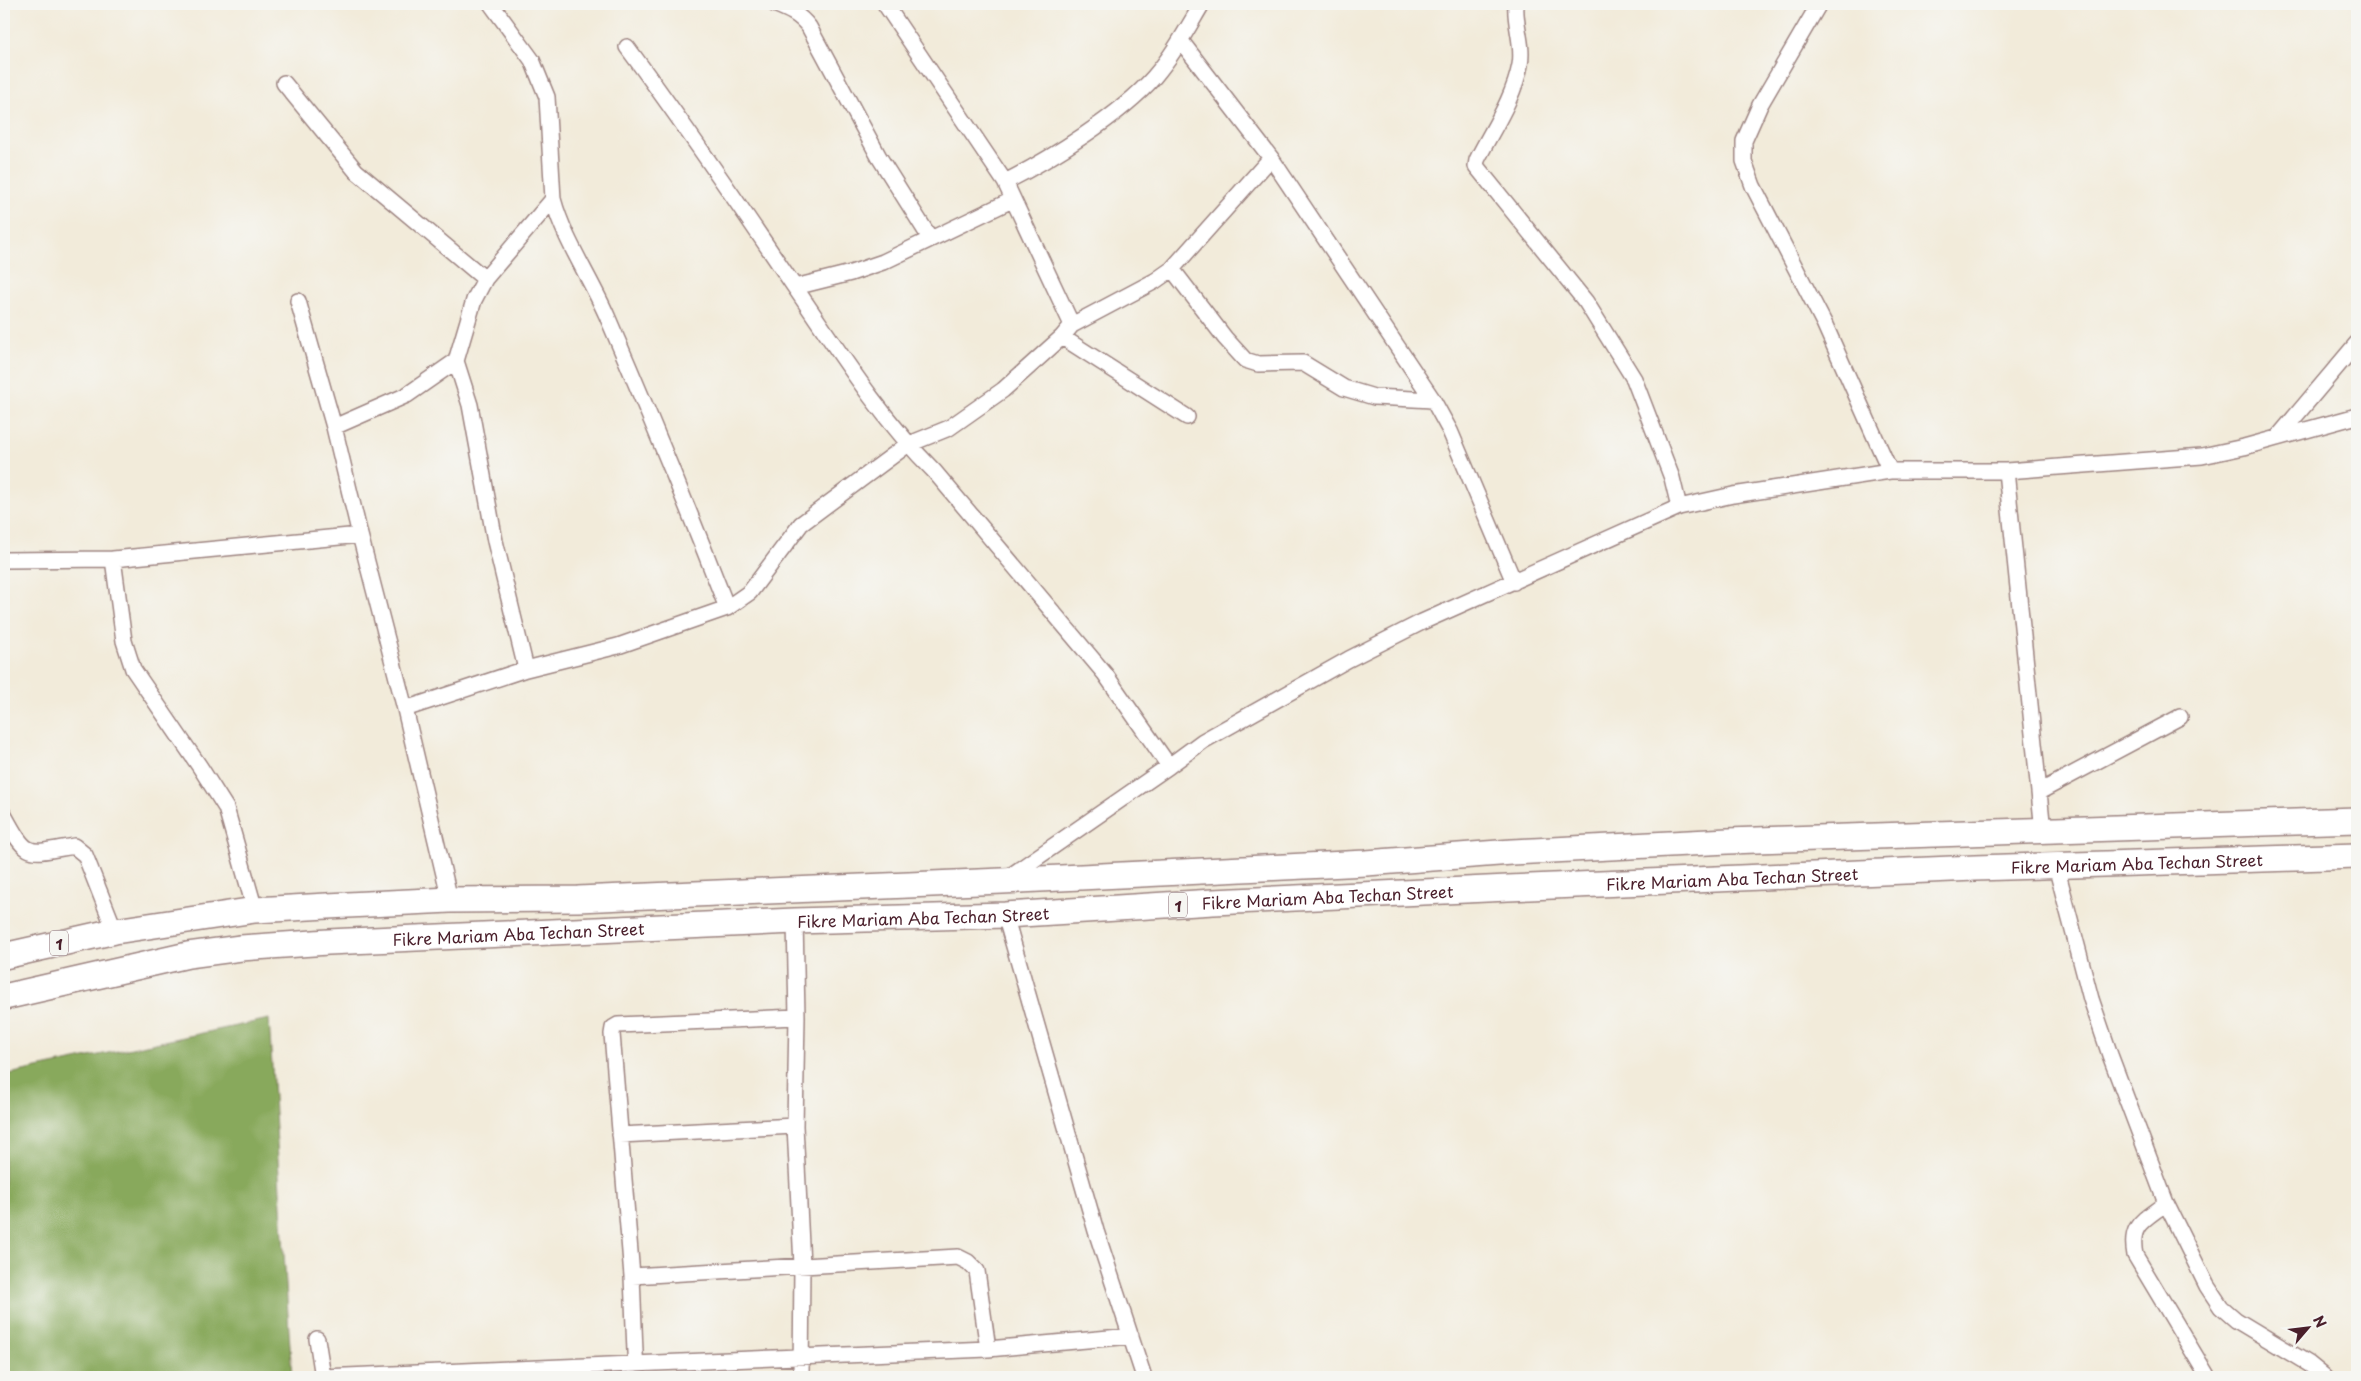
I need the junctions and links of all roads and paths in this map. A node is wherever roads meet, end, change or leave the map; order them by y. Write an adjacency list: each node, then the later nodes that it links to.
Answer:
1 (491, 4): 12 (street)
2 (774, 4): 14 (street)
3 (885, 4): 11 (street)
4 (1202, 4): 7 (street)
5 (1516, 4): 31 (street)
6 (1819, 4): 29 (street)
7 (1181, 41): 10 (street); 11 (street)
8 (627, 47): 17 (street)
9 (284, 83): 16 (street)
10 (1271, 158): 15 (street); 23 (street)
11 (1004, 182): 13 (street)
12 (553, 199): 16 (street); 36 (street)
13 (1012, 200): 14 (street); 19 (street)
14 (930, 238): 17 (street)
15 (1172, 269): 19 (street); 23 (street)
16 (485, 279): 22 (street)
17 (795, 287): 28 (street)
18 (298, 301): 26 (street)
19 (1072, 325): 20 (street)
20 (1062, 337): 25 (street); 28 (street)
21 (2357, 343): 27 (street)
22 (456, 361): 26 (street); 37 (street)
23 (1433, 400): 35 (street)
24 (2357, 416): 27 (street)
25 (1187, 417)
26 (334, 427): 32 (street)
27 (2277, 438): 30 (street)
28 (907, 444): 36 (street); 40 (street)
29 (1890, 471): 30 (street); 31 (street)
30 (2006, 471): 41 (street)
31 (1679, 507): 35 (street)
32 (360, 535): 33 (street); 38 (street)
33 (113, 559): 34 (street); 49 (street)
34 (4, 560)
35 (1514, 582): 40 (street)
36 (727, 608): 37 (street)
37 (526, 669): 38 (street)
38 (405, 708): 48 (street)
39 (2180, 717): 41 (street)
40 (1169, 766): 47 (street)
41 (2039, 792): 44 (street)
42 (4, 815): 52 (street)
43 (2357, 820): 44 (main road, Fikre Mariam Aba Techan Street / 1)
44 (2043, 831): 47 (main road, Fikre Mariam Aba Techan Street / 1)
45 (2357, 856): 46 (main road, Fikre Mariam Aba Techan Street / 1)
46 (2056, 866): 50 (main road, Fikre Mariam Aba Techan Street / 1); 58 (street)
47 (1002, 881): 48 (main road, Fikre Mariam Aba Techan Street / 1)
48 (450, 900): 49 (main road, Fikre Mariam Aba Techan Street / 1)
49 (255, 910): 52 (main road, Fikre Mariam Aba Techan Street / 1)
50 (1006, 915): 51 (main road, Fikre Mariam Aba Techan Street / 1); 61 (street)
51 (795, 921): 54 (main road, Fikre Mariam Aba Techan Street / 1); 55 (street)
52 (115, 931): 53 (main road, Fikre Mariam Aba Techan Street / 1)
53 (4, 956)
54 (4, 997)
55 (797, 1017): 56 (street); 57 (street)
56 (795, 1126): 57 (street); 59 (street)
57 (620, 1135): 60 (street)
58 (2166, 1203): 70 (street); 71 (street)
59 (802, 1265): 60 (street); 63 (street); 64 (street)
60 (632, 1276): 65 (street)
61 (1131, 1336): 63 (street); 69 (street)
62 (317, 1339): 67 (street)
63 (988, 1349): 64 (street)
64 (800, 1356): 65 (street); 68 (street)
65 (636, 1370): 66 (street)
66 (483, 1373): 67 (street)
67 (323, 1377)
68 (801, 1377)
69 (1144, 1377)
70 (2208, 1377)
71 (2325, 1377)

